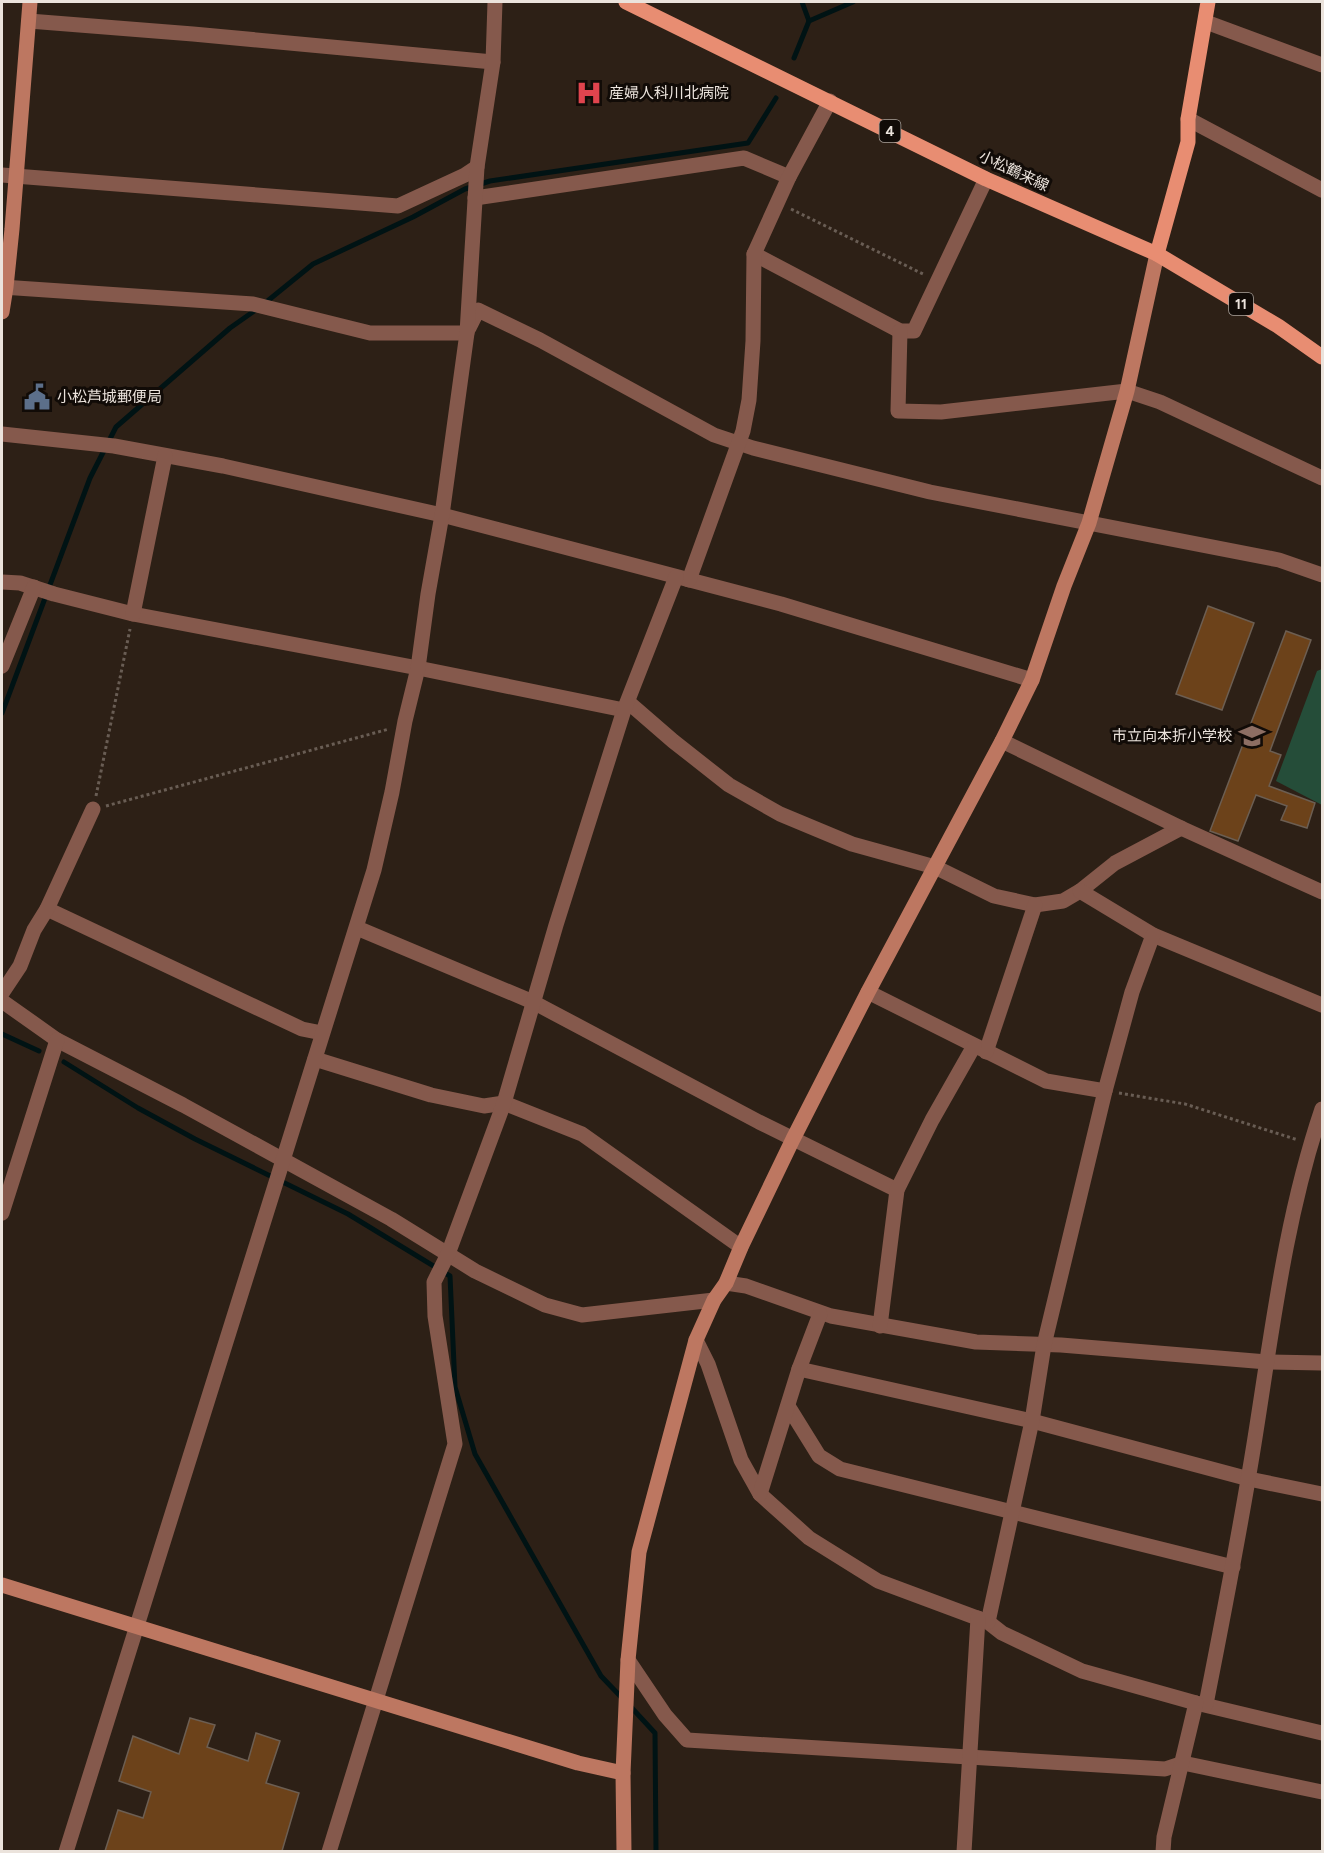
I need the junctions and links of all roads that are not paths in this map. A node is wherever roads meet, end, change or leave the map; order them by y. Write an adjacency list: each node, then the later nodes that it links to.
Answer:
1 (30, 2): 5 (street)
2 (495, 2): 7 (street)
3 (626, 2): 9 (main road, 小松鶴来線 / 4)
4 (1208, 2): 6 (main road)
5 (29, 21): 7 (street); 12 (street)
6 (1206, 22): 8 (street); 10 (main road)
7 (493, 62): 11 (street)
8 (1323, 65)
9 (830, 101): 13 (street); 14 (main road, 小松鶴来線 / 4)
10 (1188, 119): 15 (street); 18 (main road)
11 (477, 172): 12 (street); 16 (street)
12 (9, 176): 19 (street)
13 (789, 177): 16 (street); 17 (street)
14 (986, 179): 18 (main road, 小松鶴来線 / 4); 21 (street)
15 (1323, 190)
16 (475, 196): 22 (street)
17 (754, 254): 21 (street); 26 (street)
18 (1157, 254): 23 (main road, 11); 24 (street)
19 (4, 287): 20 (street); 22 (street)
20 (2, 312)
21 (900, 331): 24 (street)
22 (467, 333): 26 (street); 29 (street)
23 (1323, 357)
24 (1127, 391): 28 (street); 30 (street)
25 (2, 434): 27 (street)
26 (738, 443): 30 (street); 32 (street)
27 (165, 456): 29 (street); 35 (street)
28 (1323, 478)
29 (442, 515): 32 (street); 37 (street)
30 (1089, 523): 31 (street); 38 (street)
31 (1323, 575)
32 (683, 578): 38 (street); 39 (street)
33 (2, 582): 34 (street)
34 (42, 590): 35 (street); 36 (street)
35 (133, 614): 37 (street)
36 (2, 666)
37 (418, 668): 39 (street); 48 (street)
38 (1032, 680): 40 (street)
39 (626, 706): 43 (street); 53 (street)
40 (1002, 741): 42 (street); 43 (street)
41 (93, 809): 47 (street)
42 (1181, 828): 44 (street); 45 (street)
43 (935, 867): 46 (street); 50 (street)
44 (1080, 891): 46 (street); 49 (street)
45 (1323, 892)
46 (1035, 905): 57 (street)
47 (47, 909): 51 (street); 55 (street)
48 (357, 928): 53 (street); 55 (street)
49 (1153, 935): 54 (street); 59 (street)
50 (868, 992): 57 (street); 62 (street)
51 (2, 993)
52 (2, 1001): 56 (street)
53 (533, 1002): 60 (street); 62 (street)
54 (1323, 1005)
55 (322, 1034): 58 (street)
56 (57, 1040): 63 (street); 65 (street)
57 (980, 1049): 59 (street); 64 (street)
58 (315, 1059): 60 (street); 63 (street)
59 (1105, 1091): 73 (street)
60 (504, 1103): 66 (street); 67 (street)
61 (1323, 1110): 74 (street)
62 (793, 1139): 64 (street); 66 (street)
63 (282, 1166): 67 (street); 86 (street)
64 (897, 1190): 71 (street)
65 (2, 1213)
66 (741, 1247): 68 (street)
67 (446, 1258): 69 (street); 88 (street)
68 (726, 1283): 69 (street); 70 (street)
69 (714, 1300): 72 (street)
70 (820, 1314): 71 (street); 76 (street)
71 (880, 1326): 73 (street)
72 (696, 1340): 80 (street); 87 (street)
73 (1044, 1345): 74 (street); 78 (street)
74 (1267, 1362): 75 (street); 79 (street)
75 (1323, 1363)
76 (799, 1369): 77 (street); 78 (street)
77 (788, 1406): 80 (street); 82 (street)
78 (1032, 1421): 79 (street); 82 (street)
79 (1248, 1479): 81 (street); 83 (street)
80 (760, 1494): 85 (street)
81 (1323, 1494)
82 (1011, 1512): 83 (street); 85 (street)
83 (1233, 1567): 89 (street)
84 (3, 1590): 86 (street)
85 (983, 1620): 89 (street); 91 (street)
86 (137, 1626): 88 (street); 95 (street)
87 (628, 1660): 91 (street); 93 (street)
88 (376, 1702): 93 (street); 96 (street)
89 (1201, 1704): 90 (street); 92 (street)
90 (1323, 1733)
91 (971, 1758): 92 (street); 98 (street)
92 (1183, 1762): 94 (street); 99 (street)
93 (623, 1773): 97 (street)
94 (1323, 1792)
95 (66, 1851)
96 (329, 1851)
97 (624, 1851)
98 (964, 1851)
99 (1163, 1851)

